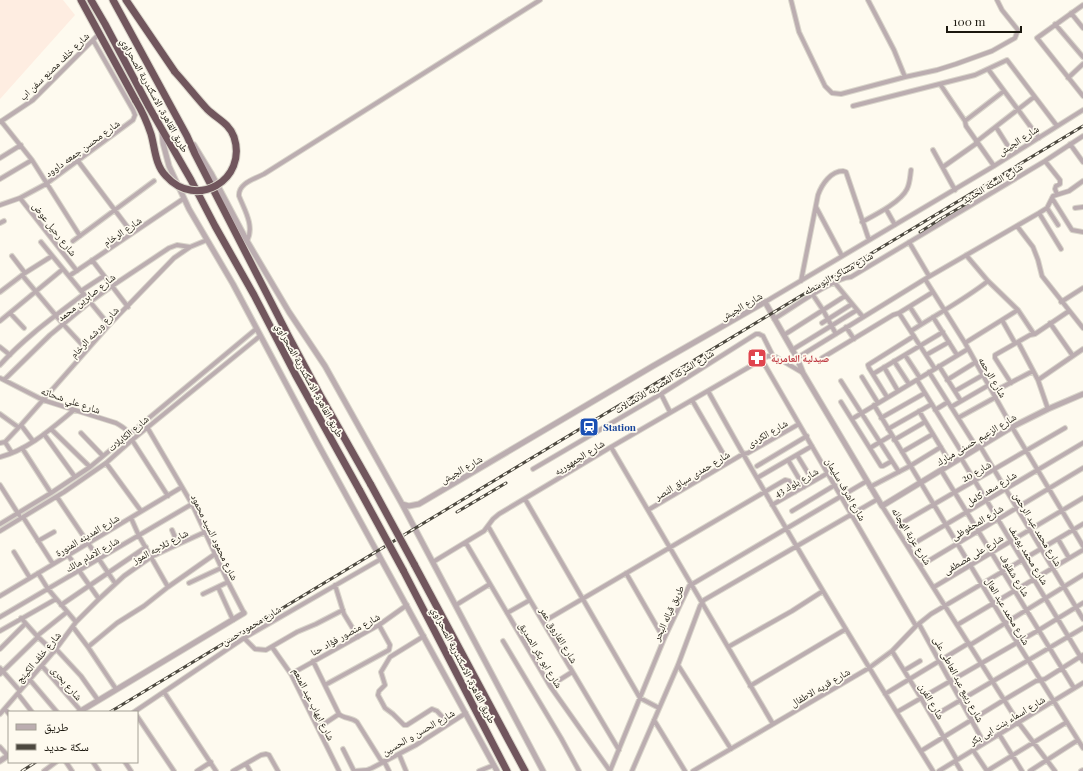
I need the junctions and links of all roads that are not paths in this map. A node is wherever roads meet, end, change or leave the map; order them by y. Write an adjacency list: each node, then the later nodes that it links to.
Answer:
1 (81, 0): 13 (highway)
2 (91, 0): 31 (highway, طريق القاهرة, الاسكندرية الصحراوي)
3 (113, 0): 32 (highway, طريق القاهرة, الاسكندرية الصحراوي)
4 (126, 0): 13 (highway, bridge)
5 (540, 0): 75 (street)
6 (791, 0): 18 (street)
7 (868, 0): 18 (street)
8 (997, 0): 18 (street)
9 (1083, 5): 10 (street)
10 (1071, 14): 11 (street); 12 (street)
11 (1055, 24): 15 (street); 19 (street)
12 (1083, 28)
13 (99, 34): 14 (street, شارع خلف مصنع سفن اب)
14 (93, 40): 27 (street, شارع خلف مصنع سفن اب); 42 (street, شارع محسن جمعه داوود)
15 (1083, 57)
16 (1083, 64): 19 (street)
17 (988, 69): 20 (street); 21 (street); 23 (street)
18 (905, 77)
19 (1068, 78): 22 (street)
20 (940, 84): 24 (street); 28 (street)
21 (1004, 91): 25 (street); 28 (street)
22 (1083, 96)
23 (1034, 97): 25 (street); 29 (street)
24 (852, 106)
25 (1018, 110): 30 (street); 34 (street)
26 (1083, 110): 29 (street, شارع الجيش)
27 (1, 121): 37 (street)
28 (965, 121): 35 (street)
29 (1056, 126): 34 (street, شارع الجيش)
30 (996, 127): 35 (street); 39 (street)
31 (162, 130): 56 (street); 503 (highway, طريق القاهرة, الاسكندرية الصحراوي, bridge)
32 (187, 136): 75 (street); 504 (highway, طريق القاهرة, الاسكندرية الصحراوي, bridge)
33 (1083, 136): 36 (street, شارع السكة الحديد)
34 (1039, 138): 39 (street, شارع الجيش)
35 (977, 143): 45 (street); 46 (street)
36 (1070, 144): 43 (street, شارع السكة الحديد); 44 (street)
37 (21, 145): 40 (street); 41 (street)
38 (933, 150): 46 (street)
39 (1013, 154): 45 (street, شارع الجيش)
40 (0, 158)
41 (32, 160): 48 (street); 51 (street)
42 (78, 161): 51 (street, شارع محسن جمعه داوود); 63 (street)
43 (1045, 161): 53 (street); 77 (street, شارع السكة الحديد)
44 (1083, 162)
45 (994, 166): 52 (street, شارع الجيش)
46 (942, 167): 52 (street)
47 (910, 170): 62 (street)
48 (0, 179)
49 (154, 181): 63 (street)
50 (1083, 181): 53 (street)
51 (46, 184): 54 (street, شارع محسن جمعه داوود); 71 (street)
52 (955, 190): 66 (street, شارع الجيش)
53 (1057, 194): 55 (street)
54 (20, 198): 57 (street, شارع محسن جمعه داوود); 86 (street, شارع رحيل عوض)
55 (1052, 198): 60 (street); 69 (street)
56 (184, 199): 70 (street, شارع الرخام); 72 (street)
57 (0, 205)
58 (815, 207): 65 (street); 83 (street); 92 (street)
59 (1083, 207): 61 (street)
60 (1047, 208): 64 (street); 67 (street)
61 (1075, 208)
62 (886, 209): 65 (street); 66 (street)
63 (114, 210): 70 (street); 71 (street)
64 (1038, 213): 68 (street); 79 (street)
65 (862, 222): 73 (street)
66 (895, 225): 73 (street, شارع الجيش)
67 (1058, 225)
68 (1017, 226): 80 (street); 105 (street)
69 (1083, 232)
70 (132, 234): 84 (street, شارع الرخام)
71 (80, 236): 74 (street)
72 (207, 240): 78 (street, شارع ورشه الرخام); 132 (street)
73 (869, 240): 83 (street, شارع الجيش)
74 (73, 241)
75 (248, 241): 280 (street)
76 (42, 242): 82 (street)
77 (909, 242): 90 (street); 94 (street, شارع مساكن البوسطه)
78 (190, 247): 95 (street, شارع صابرين محمد); 107 (street, شارع ورشه الرخام)
79 (1061, 249)
80 (966, 255): 90 (street); 93 (street)
81 (12, 256): 87 (street)
82 (52, 256): 85 (street); 87 (street)
83 (842, 256): 92 (street, شارع الجيش)
84 (92, 260): 86 (street, شارع الرخام); 89 (street)
85 (63, 269): 88 (street); 97 (street)
86 (77, 271): 88 (street, شارع الرخام)
87 (24, 274): 97 (street); 98 (street)
88 (69, 276): 100 (street)
89 (104, 276): 95 (street); 100 (street)
90 (929, 276): 91 (street)
91 (925, 279): 99 (street, شارع الرحمه); 117 (street)
92 (801, 281): 104 (street, شارع الجيش)
93 (988, 281): 111 (street); 112 (street)
94 (835, 283): 101 (street, شارع مساكن البوسطه); 102 (street)
95 (112, 286): 103 (street, شارع صابرين محمد); 107 (street)
96 (1083, 288): 105 (street)
97 (35, 291): 114 (street); 116 (street)
98 (0, 292)
99 (933, 292): 108 (street); 111 (street, شارع الرحمه)
100 (82, 293): 103 (street); 116 (street)
101 (813, 295): 109 (street); 120 (street, شارع مساكن البوسطه)
102 (845, 296): 106 (street); 109 (street)
103 (90, 302): 125 (street, شارع صابرين محمد); 127 (street)
104 (765, 302): 120 (street, شارع عزبة الهجانه); 280 (street, شارع الجيش)
105 (1061, 302): 113 (street)
106 (852, 304): 110 (street); 119 (street)
107 (128, 307): 127 (street, شارع ورشه الرخام)
108 (910, 307): 115 (street); 126 (street)
109 (823, 310): 119 (street); 137 (street)
110 (857, 310): 117 (street); 128 (street)
111 (944, 310): 118 (street); 142 (street, شارع الرحمه)
112 (1018, 310): 121 (street); 136 (street)
113 (1069, 311): 124 (street); 131 (street)
114 (10, 313): 122 (street); 130 (street)
115 (900, 313): 133 (street); 140 (street)
116 (55, 315): 125 (street); 150 (street)
117 (863, 317): 129 (street)
118 (933, 317): 126 (street); 134 (street)
119 (828, 319): 123 (street); 128 (street)
120 (774, 320): 137 (street, شارع عزبة الهجانه)
121 (1002, 320): 142 (street); 143 (street)
122 (0, 321)
123 (822, 323)
124 (1050, 323): 136 (street); 155 (street)
125 (63, 324): 148 (street); 172 (street, شارع صابرين محمد)
126 (921, 324): 133 (street)
127 (109, 326): 148 (street, شارع ورشه الرخام)
128 (831, 326): 135 (street); 149 (street)
129 (846, 327): 135 (street); 140 (street)
130 (24, 328)
131 (1083, 328)
132 (256, 329): 138 (street); 156 (street, شارع الكابلات)
133 (911, 331): 139 (street)
134 (943, 332): 141 (street); 144 (street)
135 (836, 334): 157 (street)
136 (1034, 334): 143 (street)
137 (784, 335): 149 (street, شارع عزبة الهجانه)
138 (260, 336): 162 (street, شارع الكابلات); 330 (street)
139 (914, 336): 144 (street); 169 (street)
140 (854, 339): 158 (street)
141 (949, 342): 152 (street); 153 (street)
142 (965, 343): 146 (street, شارع الرحمه)
143 (1017, 343): 166 (street); 177 (street)
144 (920, 345): 151 (street); 152 (street)
145 (0, 347): 150 (street)
146 (968, 349): 153 (street); 161 (street, شارع الرحمه)
147 (1083, 349): 155 (street)
148 (87, 350): 188 (street, شارع ورشه الرخام)
149 (792, 350): 157 (street, شارع عزبة الهجانه)
150 (10, 355): 163 (street)
151 (905, 355): 160 (street); 173 (street, شارع محمد يوسف)
152 (926, 355): 165 (street)
153 (957, 355): 165 (street)
154 (773, 356): 159 (street, شارع الجمهوريه); 168 (street); 184 (street, شارع الشركه المصريه للاتصالات)
155 (1073, 356): 175 (street)
156 (222, 357): 162 (street); 216 (street, شارع الكابلات)
157 (797, 358): 168 (street, شارع عزبة الهجانه)
158 (822, 358)
159 (762, 360): 180 (street, شارع الجمهوريه); 207 (street, شارع اشرف سليمان)
160 (894, 361): 164 (street); 178 (street)
161 (976, 362): 170 (street, شارع الرحمه); 174 (street)
162 (226, 363): 209 (street, شارع الكابلات)
163 (0, 365)
164 (884, 367): 169 (street); 181 (street)
165 (937, 367): 167 (street); 174 (street)
166 (1033, 371): 175 (street); 177 (street)
167 (930, 372): 173 (street); 192 (street, شارع محمد عبد الرحمن)
168 (803, 373): 258 (street, شارع عزبة الهجانه)
169 (873, 374): 187 (street)
170 (983, 375): 179 (street, شارع الرحمه); 182 (street)
171 (862, 377): 193 (street, شارع محمد عبد العال)
172 (2, 379): 188 (street, شارع علي شحاته)
173 (918, 379): 178 (street); 183 (street, شارع محمد يوسف)
174 (947, 380): 182 (street)
175 (1038, 380): 196 (street)
176 (841, 381): 201 (street)
177 (1011, 383): 186 (street)
178 (908, 384): 181 (street)
179 (989, 385): 186 (street, شارع الرحمه); 190 (street)
180 (708, 391): 189 (street, شارع الجمهوريه); 235 (street)
181 (898, 391): 187 (street)
182 (954, 391): 190 (street)
183 (925, 393): 194 (street, شارع محمد يوسف); 203 (street)
184 (661, 394): 200 (street); 249 (street, شارع الشركه المصريه للاتصالات)
185 (1083, 394): 196 (street, شارع الزعيم حسنى مبارك)
186 (994, 395): 204 (street); 210 (street, شارع الرحمه)
187 (887, 397): 193 (street)
188 (43, 400): 197 (street, شارع علي شحاته); 208 (street, شارع ورشه الرخام)
189 (692, 400): 200 (street, شارع الجمهوريه); 243 (street)
190 (961, 401): 195 (street)
191 (841, 402): 205 (street)
192 (948, 402): 195 (street, شارع محمد عبد الرحمن); 198 (street)
193 (876, 404): 201 (street); 203 (street, شارع محمد عبد العال)
194 (932, 404): 198 (street, شارع محمد يوسف); 199 (street)
195 (951, 407): 204 (street, شارع محمد عبد الرحمن)
196 (1048, 409): 210 (street, شارع الزعيم حسنى مبارك)
197 (74, 410): 212 (street); 216 (street, شارع علي شحاته)
198 (935, 410): 239 (street, شارع محمد يوسف)
199 (919, 411): 206 (street); 213 (street)
200 (670, 412): 227 (street, شارع الجمهوريه)
201 (861, 413): 205 (street); 223 (street)
202 (0, 414): 208 (street)
203 (882, 418): 213 (street, شارع محمد عبد العال)
204 (958, 418): 229 (street, شارع محمد عبد الرحمن)
205 (852, 419): 231 (street)
206 (925, 422): 217 (street); 221 (street)
207 (799, 424): 219 (street, شارع اشرف سليمان); 235 (street, شارع الكردى)
208 (20, 426): 222 (street); 224 (street, شارع ورشه الرخام)
209 (147, 427): 220 (street, شارع الكابلات); 263 (street, شارع محمود السيد محمود)
210 (1012, 427): 229 (street, شارع الزعيم حسنى مبارك); 232 (street, شارع الرحمه)
211 (1065, 428): 232 (street, شارع 20)
212 (51, 429): 215 (street); 247 (street)
213 (888, 429): 218 (street, شارع محمد عبد العال)
214 (81, 433): 237 (street)
215 (44, 434): 222 (street); 255 (street)
216 (130, 434): 220 (street); 237 (street, شارع الكابلات)
217 (933, 434): 228 (street); 233 (street)
218 (892, 435): 221 (street, شارع محمد عبد العال); 223 (street)
219 (807, 436): 226 (street, شارع اشرف سليمان); 245 (street)
220 (132, 440): 242 (street, شارع الكابلات); 272 (street)
221 (894, 440): 233 (street, شارع محمد عبد العال)
222 (33, 441): 230 (street)
223 (880, 442): 231 (street); 241 (street)
224 (2, 443): 234 (street)
225 (1083, 443): 252 (street, شارع سعد كامل)
226 (812, 446): 236 (street); 254 (street, شارع اشرف سليمان)
227 (611, 447): 276 (street, شارع الجمهوريه); 285 (street)
228 (941, 447): 244 (street); 246 (street)
229 (978, 447): 239 (street, شارع الزعيم حسنى مبارك); 251 (street, شارع محمد عبد الرحمن)
230 (22, 448): 234 (street); 271 (street)
231 (870, 448): 241 (street)
232 (1026, 451): 251 (street, شارع 20); 252 (street, شارع الرحمه)
233 (902, 452): 246 (street, شارع محمد عبد العال)
234 (12, 454): 238 (street)
235 (743, 454): 243 (street, شارع حمدى سباق النصر); 256 (street)
236 (797, 455): 240 (street); 257 (street)
237 (103, 456): 247 (street, شارع الكابلات)
238 (0, 457)
239 (962, 457): 244 (street, شارع الزعيم حسنى مبارك); 259 (street, شارع محمد يوسف)
240 (788, 460): 256 (street); 264 (street)
241 (892, 461): 253 (street)
242 (106, 462): 274 (street, شارع الكابلات); 286 (street)
243 (728, 462): 285 (street, شارع حمدى سباق النصر)
244 (951, 464): 250 (street, شارع الزعيم حسنى مبارك)
245 (757, 466)
246 (910, 466): 253 (street); 260 (street, شارع محمد عبد العال)
247 (90, 467): 255 (street, شارع الكابلات)
248 (1083, 468): 266 (street, شارع المحفوظى)
249 (533, 469)
250 (941, 470): 260 (street, شارع الزعيم حسنى مبارك); 270 (street, شارع شقلوف)
251 (994, 470): 259 (street, شارع 20); 267 (street, شارع محمد عبد الرحمن)
252 (1038, 470): 266 (street, شارع الرحمه); 267 (street, شارع سعد كامل)
253 (899, 472): 265 (street)
254 (828, 473): 262 (street, شارع اشرف سليمان); 264 (street, شارع بلوك 43)
255 (75, 477): 271 (street, شارع الكابلات)
256 (757, 478): 268 (street)
257 (811, 478)
258 (867, 481): 265 (street, شارع عزبة الهجانه); 273 (street, طريق قباله البحر)
259 (974, 481): 270 (street, شارع 20); 278 (street, شارع محمد يوسف)
260 (920, 482): 282 (street, شارع محمد عبد العال); 283 (street, شارع الزعيم حسنى مبارك)
261 (0, 485): 290 (street)
262 (835, 485): 273 (street, شارع اشرف سليمان); 287 (street)
263 (182, 487): 272 (street, شارع المدينه المنورة); 279 (street, شارع محمود السيد محمود)
264 (804, 487): 269 (street, شارع بلوك 43)
265 (870, 487): 277 (street, شارع عزبة الهجانه)
266 (1049, 488): 284 (street, شارع المحفوظى); 288 (street, شارع الرحمه)
267 (1005, 489): 278 (street, شارع سعد كامل); 284 (street, شارع محمد عبد الرحمن)
268 (765, 492): 269 (street); 281 (street); 318 (street)
269 (795, 492): 281 (street, شارع بلوك 43)
270 (955, 492): 282 (street, شارع 20); 289 (street, شارع شقلوف)
271 (51, 493): 290 (street, شارع الكابلات)
272 (168, 496): 286 (street, شارع المدينه المنورة)
273 (841, 496): 291 (street, شارع اشرف سليمان); 300 (street, طريق قباله البحر)
274 (57, 497): 292 (street, شارع الكابلات); 312 (street)
275 (1083, 498): 288 (street, شارع على مصطفى)
276 (525, 499): 298 (street, شارع الجمهوريه); 366 (street)
277 (878, 499): 283 (street, شارع عزبة الهجانه); 291 (street)
278 (986, 500): 289 (street, شارع سعد كامل); 294 (street, شارع محمد يوسف)
279 (192, 504): 307 (street, شارع محمود السيد محمود); 308 (street, شارع الامام مالك)
280 (402, 504): 332 (street)
281 (772, 505): 300 (street)
282 (934, 505): 297 (street, شارع محمد عبد العال); 299 (street, شارع 20)
283 (882, 506): 299 (street, شارع عزبة الهجانه)
284 (1016, 508): 294 (street, شارع المحفوظى); 302 (street, شارع محمد عبد الرحمن)
285 (648, 510): 318 (street)
286 (141, 511): 293 (street, شارع المدينه المنورة)
287 (792, 511)
288 (1062, 511): 302 (street, شارع على مصطفى); 303 (street, شارع الرحمه)
289 (967, 512): 297 (street, شارع سعد كامل); 305 (street, شارع شقلوف)
290 (18, 514): 292 (street); 295 (street, شارع الكابلات)
291 (852, 514): 316 (street); 391 (street, شارع اشرف سليمان)
292 (22, 518): 304 (street, شارع الكابلات); 310 (street)
293 (131, 518): 308 (street); 312 (street, شارع المدينه المنورة)
294 (998, 519): 305 (street, شارع المحفوظى); 311 (street, شارع محمد يوسف)
295 (0, 524)
296 (1083, 524): 303 (street, شارع قريه الاطفال)
297 (946, 525): 315 (street, شارع محمد عبد العال); 319 (street, شارع سعد كامل)
298 (488, 526): 313 (street, شارع الجمهوريه); 367 (street, شارع الفاروق عمر)
299 (895, 527): 319 (street, شارع عزبة الهجانه)
300 (786, 528): 316 (street); 350 (street, طريق قباله البحر)
301 (172, 530): 314 (street)
302 (1030, 530): 311 (street, شارع على مصطفى); 321 (street, شارع محمد عبد الرحمن)
303 (1073, 530): 309 (street, شارع قريه الاطفال); 317 (street, شارع الرحمه)
304 (0, 531)
305 (978, 531): 315 (street, شارع المحفوظى); 324 (street, شارع شقلوف)
306 (54, 532): 310 (street)
307 (205, 532): 314 (street, شارع ثلاجه الموز); 325 (street, شارع محمود السيد محمود)
308 (138, 536): 320 (street); 329 (street, شارع الامام مالك)
309 (1058, 539): 321 (street, شارع قريه الاطفال); 328 (street)
310 (38, 541): 333 (street)
311 (1011, 541): 324 (street, شارع على مصطفى); 331 (street, شارع محمد يوسف)
312 (88, 543): 326 (street, شارع المدينه المنورة); 329 (street)
313 (466, 543): 332 (street, شارع الجمهوريه); 349 (street, شارع ابو بكر الصديق)
314 (178, 544): 327 (street, شارع ثلاجه الموز)
315 (957, 544): 334 (street, شارع محمد عبد العال); 335 (street, شارع المحفوظى)
316 (797, 546): 359 (street); 368 (street)
317 (1083, 546)
318 (670, 547): 342 (street); 350 (street)
319 (908, 547): 335 (street, شارع عزبة الهجانه)
320 (146, 548): 327 (street); 341 (street)
321 (1041, 549): 331 (street, شارع قريه الاطفال); 337 (street, شارع محمد عبد الرحمن)
322 (1083, 550): 328 (street)
323 (14, 552): 344 (street)
324 (992, 552): 334 (street, شارع على مصطفى); 339 (street, شارع شقلوف)
325 (215, 554): 336 (street, شارع محمود السيد محمود); 354 (street)
326 (68, 555): 333 (street, شارع المدينه المنورة); 338 (street)
327 (151, 557): 347 (street, شارع ثلاجه الموز); 354 (street)
328 (1069, 558): 337 (street)
329 (99, 559): 338 (street, شارع الامام مالك); 341 (street)
330 (381, 559): 352 (street, شارع محمود حسن); 372 (street)
331 (1022, 560): 339 (street, شارع قريه الاطفال); 345 (street, شارع محمد يوسف)
332 (433, 562): 373 (street)
333 (53, 564): 340 (street, شارع المدينه المنورة)
334 (970, 565): 351 (street, شارع محمد عبد العال); 356 (street, شارع على مصطفى)
335 (920, 566): 356 (street, شارع عزبة الهجانه)
336 (221, 568): 346 (street, شارع محمود السيد محمود); 348 (street)
337 (1052, 568): 345 (street); 357 (street, شارع محمد عبد الرحمن)
338 (78, 571): 353 (street); 358 (street, شارع الامام مالك)
339 (1003, 572): 351 (street, شارع قريه الاطفال); 360 (street, شارع شقلوف)
340 (38, 573): 344 (street, شارع المدينه المنورة); 358 (street)
341 (108, 573): 347 (street); 353 (street)
342 (626, 573): 366 (street); 403 (street)
343 (1083, 575): 357 (street)
344 (30, 578): 362 (street, شارع المدينه المنورة)
345 (1034, 579): 360 (street); 363 (street, شارع محمد يوسف)
346 (228, 582): 355 (street); 379 (street, شارع محمود السيد محمود)
347 (115, 583): 365 (street, شارع ثلاجه الموز)
348 (189, 583)
349 (490, 584): 373 (street); 380 (street, شارع ابو بكر الصديق)
350 (692, 584): 368 (street); 403 (street, طريق قباله البحر)
351 (982, 584): 370 (street, شارع محمد عبد العال); 374 (street, شارع قريه الاطفال)
352 (334, 585): 376 (street); 402 (street, شارع محمود حسن)
353 (89, 586): 365 (street); 371 (street)
354 (168, 587): 407 (street)
355 (218, 587): 361 (street); 385 (street)
356 (934, 587): 374 (street, شارع عزبة الهجانه)
357 (1064, 587): 363 (street); 375 (street, شارع محمد عبد الرحمن)
358 (48, 589): 364 (street); 381 (street, شارع الامام مالك)
359 (823, 590): 395 (street); 409 (street)
360 (1015, 591): 370 (street); 377 (street, شارع شقلوف)
361 (203, 594)
362 (0, 596)
363 (1045, 598): 377 (street); 383 (street, شارع محمد يوسف)
364 (56, 599): 371 (street); 382 (street)
365 (98, 599): 386 (street, شارع ثلاجه الموز)
366 (582, 599): 387 (street); 443 (street)
367 (530, 600): 380 (street); 387 (street, شارع الفاروق عمر)
368 (702, 602): 409 (street); 421 (street)
369 (1083, 603): 375 (street)
370 (993, 604): 388 (street, شارع محمد عبد العال); 392 (street)
371 (61, 605): 378 (street)
372 (407, 605): 390 (street, شارع منصور فؤاد حنا); 398 (street)
373 (456, 605): 505 (street)
374 (946, 606): 391 (street, شارع قريه الاطفال); 392 (street, شارع عزبة الهجانه)
375 (1076, 607): 383 (street); 384 (street, شارع محمد عبد الرحمن)
376 (343, 610): 400 (street); 408 (street)
377 (1027, 610): 388 (street); 396 (street, شارع شقلوف)
378 (67, 612): 386 (street); 399 (street)
379 (244, 613): 385 (street, شارع محمود حسن)
380 (507, 613): 436 (street, شارع ابو بكر الصديق)
381 (0, 618)
382 (21, 618): 389 (street); 397 (street)
383 (1057, 618): 396 (street); 401 (street, شارع محمد يوسف)
384 (1083, 619)
385 (233, 620): 439 (street, شارع محمود حسن)
386 (76, 622): 393 (street, شارع ثلاجه الموز)
387 (543, 622): 427 (street, شارع الفاروق عمر)
388 (1005, 623): 405 (street, شارع محمد عبد العال); 406 (street)
389 (26, 624): 399 (street); 411 (street)
390 (379, 625): 400 (street, شارع منصور فؤاد حنا); 435 (street)
391 (918, 625): 413 (street, شارع قريه الاطفال); 415 (street, شارع ربيع عبد العاطى على)
392 (958, 625): 406 (street, شارع عزبة الهجانه)
393 (73, 627): 407 (street); 412 (street, شارع خلف الكينج)
394 (1083, 628): 401 (street)
395 (846, 629): 423 (street); 437 (street)
396 (1039, 630): 405 (street); 410 (street, شارع شقلوف)
397 (0, 631)
398 (424, 636): 456 (street); 464 (street)
399 (38, 637): 412 (street); 426 (street)
400 (358, 637): 416 (street, شارع منصور فؤاد حنا)
401 (1068, 637): 410 (street); 414 (street, شارع محمد يوسف)
402 (244, 638): 408 (street); 441 (street, شارع محمود حسن)
403 (664, 639): 443 (street, طريق قباله البحر)
404 (503, 641): 506 (street)
405 (1017, 643): 418 (street, شارع محمد عبد العال); 420 (street)
406 (969, 644): 415 (street); 420 (street, شارع عزبة الهجانه)
407 (88, 647): 439 (street)
408 (272, 647): 428 (street, شارع ايهاب عبد المنعم)
409 (728, 647): 437 (street)
410 (1050, 648): 418 (street); 424 (street, شارع شقلوف)
411 (0, 649)
412 (55, 650): 422 (street, شارع خلف الكينج); 445 (street)
413 (892, 651): 423 (street, شارع قريه الاطفال); 425 (street, شارع الفرن)
414 (1082, 656): 419 (street, شارع محمد يوسف); 424 (street)
415 (939, 660): 429 (street); 431 (street, شارع ربيع عبد العاطى على)
416 (313, 661): 428 (street, شارع منصور فؤاد حنا); 435 (street)
417 (920, 661): 425 (street)
418 (1028, 661): 432 (street, شارع محمد عبد العال); 433 (street)
419 (1083, 661)
420 (981, 663): 431 (street); 433 (street, شارع عزبة الهجانه)
421 (678, 665): 449 (street); 474 (street)
422 (42, 666): 430 (street, شارع خلف الكينج); 453 (street, شارع بحرى)
423 (869, 668): 442 (street); 465 (street, شارع قريه الاطفال)
424 (1062, 668): 432 (street); 438 (street, شارع شقلوف)
425 (905, 670): 429 (street, شارع الفرن)
426 (1, 671): 440 (street)
427 (572, 672): 436 (street); 476 (street, شارع الفاروق عمر)
428 (290, 674): 466 (street, شارع ايهاب عبد المنعم)
429 (910, 679): 442 (street); 444 (street, شارع الفرن)
430 (30, 680): 440 (street, شارع خلف الكينج); 452 (street)
431 (950, 680): 444 (street); 446 (street, شارع ربيع عبد العاطى على)
432 (1040, 680): 447 (street); 448 (street, شارع محمد عبد العال)
433 (993, 682): 446 (street); 447 (street, شارع عزبة الهجانه)
434 (1083, 683): 438 (street, شارع اسماء بنت ابى بكر)
435 (325, 685): 457 (street)
436 (550, 686): 507 (street, شارع ابو بكر الصديق)
437 (750, 686): 465 (street)
438 (1074, 688): 448 (street, شارع اسماء بنت ابى بكر)
439 (116, 689): 445 (street, شارع محمود حسن)
440 (19, 692): 450 (street, شارع خلف الكينج); 451 (street)
441 (164, 692): 454 (street, شارع محمود حسن); 484 (street)
442 (885, 694): 455 (street)
443 (640, 698): 449 (street); 476 (street, طريق قباله البحر)
444 (921, 698): 455 (street); 459 (street, شارع الفرن)
445 (98, 700): 453 (street, شارع محمود حسن)
446 (961, 700): 459 (street); 461 (street, شارع ربيع عبد العاطى على)
447 (1004, 700): 461 (street); 462 (street, شارع عزبة الهجانه)
448 (1054, 701): 462 (street, شارع اسماء بنت ابى بكر); 463 (street, شارع محمد عبد العال)
449 (659, 708): 460 (street)
450 (2, 711)
451 (31, 711)
452 (56, 711)
453 (80, 711)
454 (136, 711)
455 (896, 712): 478 (street)
456 (466, 713): 464 (street, شارع الحسن و الحسين); 488 (street)
457 (339, 714): 466 (street); 485 (street)
458 (138, 717): 490 (street)
459 (932, 717): 468 (street, شارع الفرن)
460 (654, 720): 508 (street); 509 (street)
461 (972, 720): 468 (street); 470 (street, شارع ربيع عبد العاطى على)
462 (1018, 722): 467 (street, شارع اسماء بنت ابى بكر); 471 (street, شارع عزبة الهجانه)
463 (1067, 722): 469 (street, شارع محمد عبد العال); 471 (street)
464 (448, 723): 480 (street, شارع الحسن و الحسين)
465 (773, 724): 474 (street, شارع قريه الاطفال)
466 (318, 728): 496 (street, شارع ايهاب عبد المنعم)
467 (999, 734): 470 (street, شارع اسماء بنت ابى بكر); 481 (street)
468 (944, 737): 478 (street); 483 (street, شارع الفرن)
469 (1078, 740): 473 (street, شارع محمد عبد العال); 482 (street)
470 (984, 743): 477 (street, شارع اسماء بنت ابى بكر)
471 (1034, 744): 481 (street); 482 (street, شارع عزبة الهجانه)
472 (0, 747): 479 (street)
473 (1083, 748)
474 (731, 749): 510 (street, شارع قريه الاطفال)
475 (343, 750): 497 (street)
476 (619, 750): 507 (street, طريق قباله البحر)
477 (973, 750): 483 (street, شارع اسماء بنت ابى بكر); 514 (street)
478 (921, 751): 511 (street)
479 (8, 754)
480 (398, 754): 485 (street, شارع الحسن و الحسين); 500 (street)
481 (1012, 756): 514 (street); 515 (street)
482 (1047, 760): 516 (street); 517 (street, شارع عزبة الهجانه)
483 (956, 761): 512 (street, شارع اسماء بنت ابى بكر); 513 (street, شارع الفرن)
484 (211, 762): 491 (street); 492 (street)
485 (383, 762): 498 (street, شارع الحسن و الحسين); 499 (street)
486 (55, 763): 489 (street)
487 (246, 764): 493 (street); 494 (street); 495 (street)
488 (494, 765): 501 (street); 502 (street)
489 (44, 771)
490 (174, 771)
491 (197, 771)
492 (216, 771)
493 (233, 771)
494 (250, 771)
495 (278, 771)
496 (339, 771)
497 (354, 771): 498 (street, شارع الحسن و الحسين)
498 (368, 771)
499 (389, 771)
500 (406, 771)
501 (479, 771)
502 (497, 771)
503 (507, 771)
504 (525, 771)
505 (543, 771)
506 (579, 771)
507 (610, 771)
508 (632, 771)
509 (685, 771)
510 (693, 771)
511 (934, 771)
512 (939, 771)
513 (961, 771)
514 (987, 771)
515 (1022, 771)
516 (1030, 771)
517 (1055, 771)

